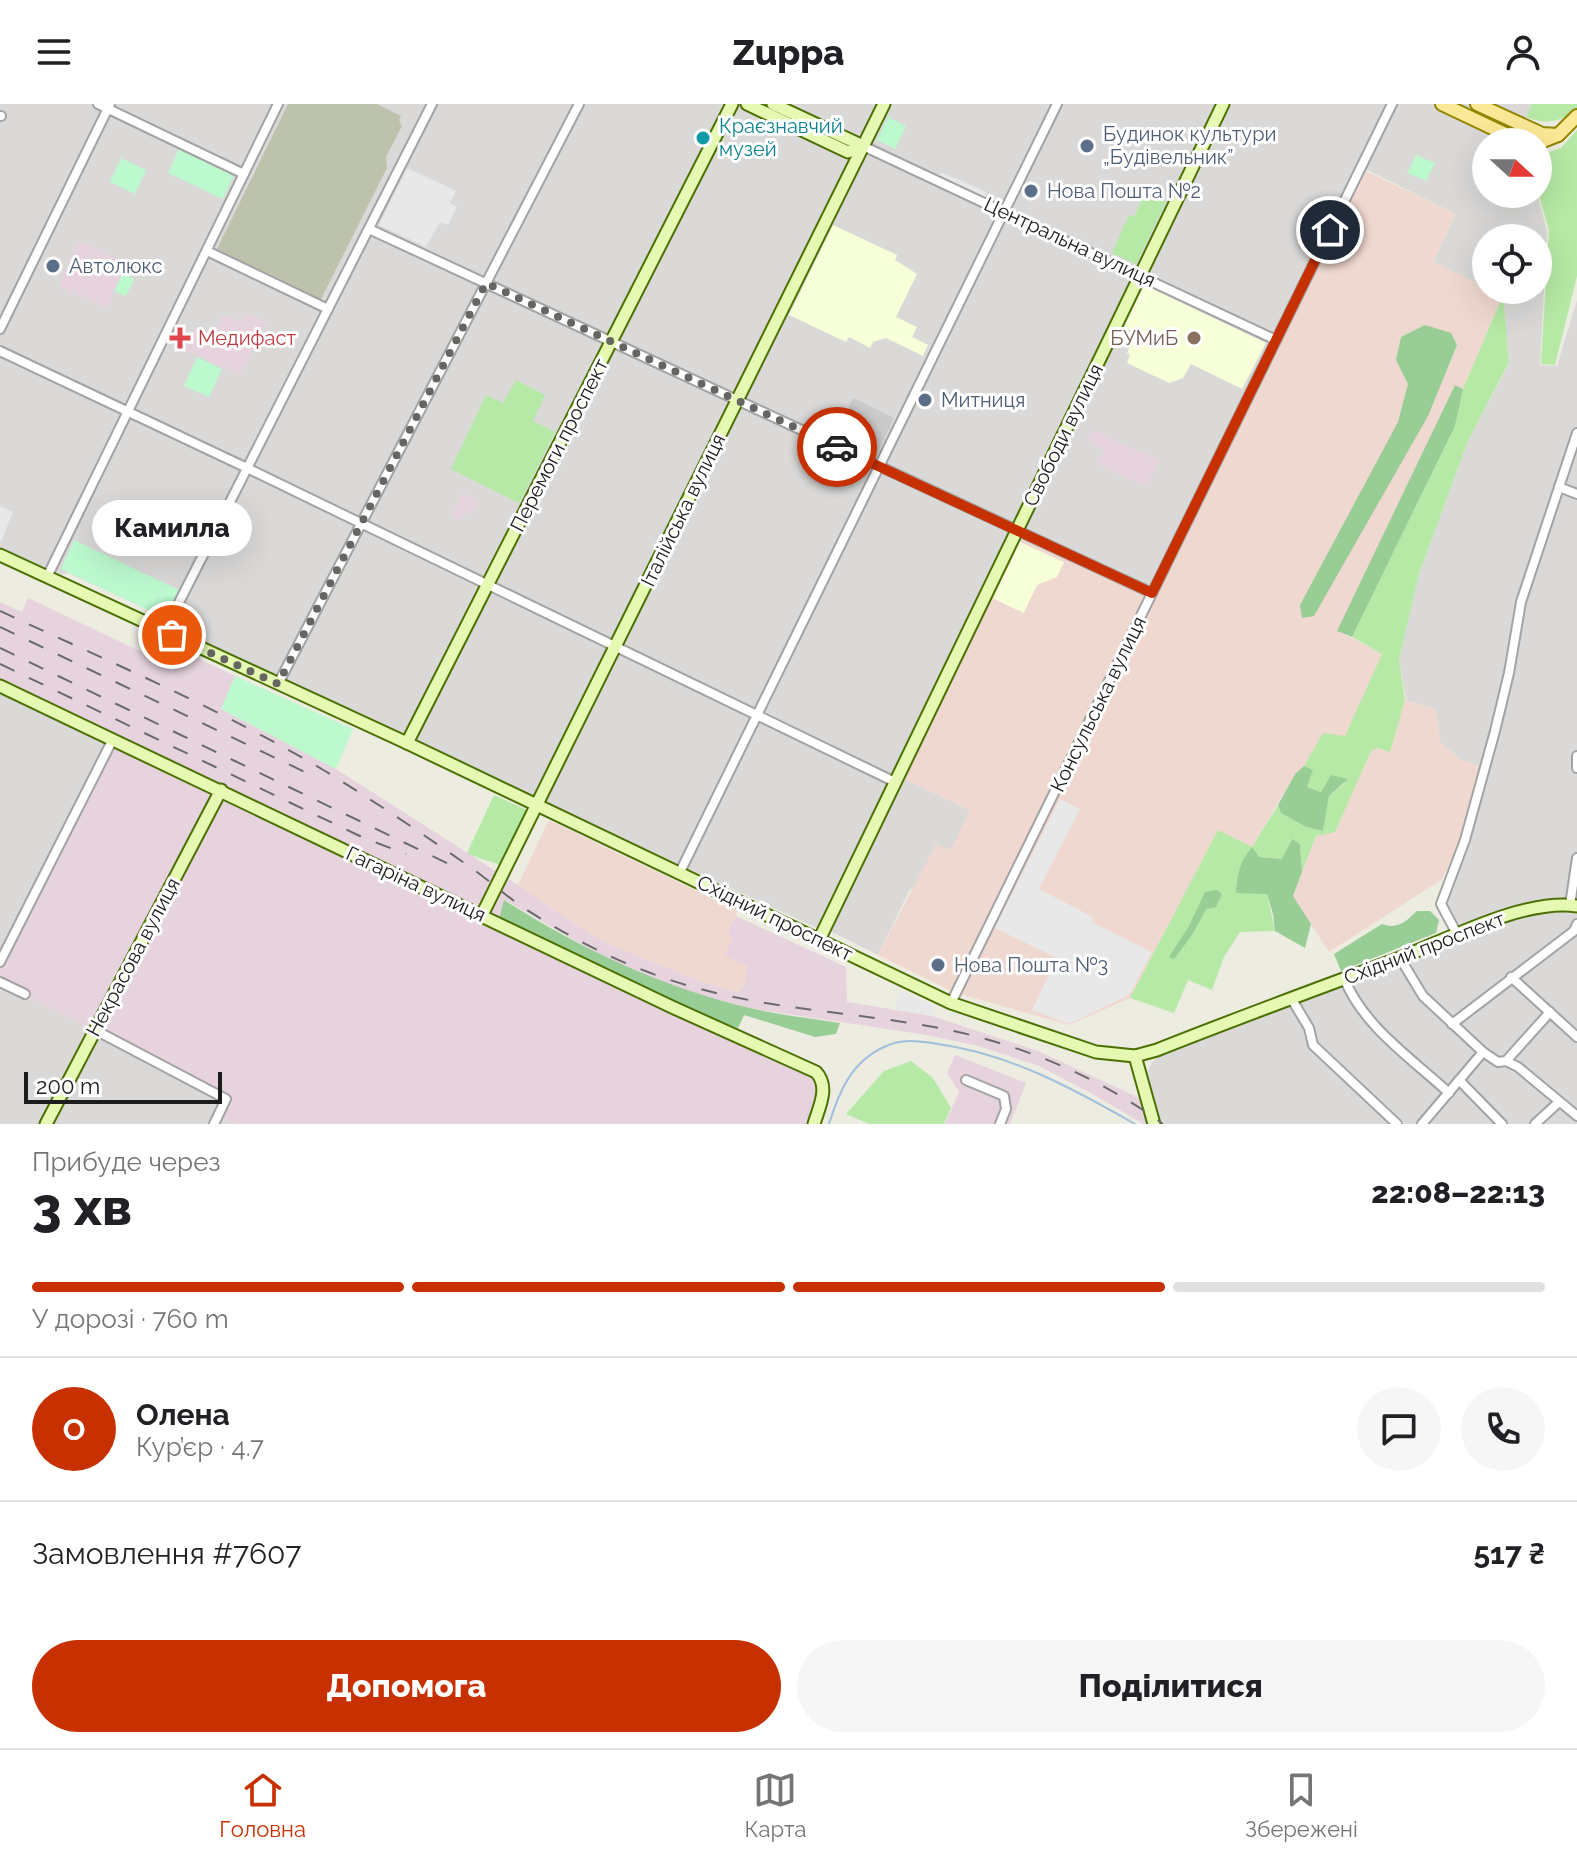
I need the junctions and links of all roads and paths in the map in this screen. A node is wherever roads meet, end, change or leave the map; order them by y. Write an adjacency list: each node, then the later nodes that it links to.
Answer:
1 (98, 104): 14 (street)
2 (278, 104): 20 (street)
3 (432, 104): 22 (street)
4 (579, 104): 25 (street)
5 (732, 104): 29 (main road, Перемоги проспект)
6 (747, 104): 19 (main road, Центральна вулиця)
7 (773, 104): 19 (main road, Центральна вулиця)
8 (884, 104): 19 (main road, Італійська вулиця)
9 (1057, 104): 21 (street)
10 (1223, 104): 24 (main road, Свободи вулиця)
11 (1392, 104): 28 (street, Консульська вулиця)
12 (1442, 104): 16 (main road)
13 (1477, 104): 17 (main road)
14 (108, 107): 20 (street); 27 (street)
15 (1577, 116): 17 (main road)
16 (1493, 128)
17 (1558, 135): 18 (main road)
18 (1552, 137)
19 (863, 146): 21 (street, Центральна вулиця); 31 (main road, Італійська вулиця)
20 (244, 174): 23 (street)
21 (1005, 211): 24 (street, Центральна вулиця); 34 (street)
22 (369, 229): 25 (street); 26 (street)
23 (207, 251): 26 (street); 32 (street)
24 (1140, 275): 28 (street, Центральна вулиця); 39 (main road, Свободи вулиця)
25 (486, 283): 29 (street); 38 (street)
26 (328, 309): 35 (street)
27 (0, 329)
28 (1276, 340): 43 (street, Консульська вулиця)
29 (612, 341): 31 (street); 42 (main road, Перемоги проспект)
30 (0, 351): 32 (street)
31 (738, 399): 34 (street); 45 (main road, Італійська вулиця)
32 (128, 412): 35 (street); 41 (street)
33 (1577, 433): 36 (street)
34 (879, 467): 39 (street); 48 (street)
35 (247, 468): 38 (street); 44 (street)
36 (1559, 487): 37 (street); 61 (street)
37 (1577, 494)
38 (362, 523): 42 (street); 46 (street)
39 (1017, 530): 43 (street); 53 (main road, Свободи вулиця)
40 (0, 555): 41 (main road, Східний проспект)
41 (47, 577): 44 (main road, Східний проспект)
42 (487, 585): 45 (street); 50 (main road, Перемоги проспект)
43 (1152, 593): 70 (street, Консульська вулиця)
44 (164, 632): 46 (main road, Східний проспект)
45 (615, 647): 48 (street); 55 (main road, Італійська вулиця)
46 (278, 684): 50 (main road, Східний проспект)
47 (0, 686): 49 (main road, Гагаріна вулиця)
48 (756, 716): 53 (street); 57 (street)
49 (113, 739): 54 (main road, Гагаріна вулиця); 64 (street)
50 (407, 743): 55 (main road, Східний проспект)
51 (1577, 756): 52 (street)
52 (1577, 768)
53 (895, 782): 62 (main road, Свободи вулиця)
54 (221, 790): 59 (main road, Гагаріна вулиця); 73 (main road, Некрасова вулиця)
55 (537, 804): 57 (main road, Східний проспект); 59 (main road, Італійська вулиця)
56 (1577, 858): 58 (street)
57 (680, 872): 62 (main road, Східний проспект)
58 (1573, 906): 61 (main road, Східний проспект)
59 (482, 915): 86 (main road, Гагаріна вулиця)
60 (1577, 924): 65 (street)
61 (1457, 934): 63 (main road, Східний проспект)
62 (819, 940): 70 (main road, Східний проспект)
63 (1400, 958): 66 (main road, Східний проспект); 72 (street)
64 (0, 962)
65 (1511, 977): 71 (street); 72 (street)
66 (1344, 978): 69 (main road, Східний проспект); 80 (street)
67 (0, 982): 68 (street)
68 (25, 994)
69 (1291, 998): 76 (main road, Східний проспект); 88 (street)
70 (951, 1003): 76 (main road, Східний проспект)
71 (1550, 1012): 74 (street); 77 (street)
72 (1452, 1024): 75 (street)
73 (95, 1030): 84 (main road, Некрасова вулиця); 85 (street)
74 (1577, 1037)
75 (1483, 1052): 77 (street); 79 (street)
76 (1135, 1056): 83 (main road)
77 (1506, 1061): 81 (street)
78 (966, 1080): 87 (street)
79 (1459, 1080): 80 (street); 90 (street)
80 (1449, 1093): 89 (street)
81 (1559, 1102): 82 (street); 91 (street)
82 (1577, 1116)
83 (1154, 1123)
84 (46, 1124)
85 (214, 1124)
86 (814, 1124)
87 (1000, 1124)
88 (1397, 1124)
89 (1422, 1124)
90 (1502, 1124)
91 (1535, 1124)

